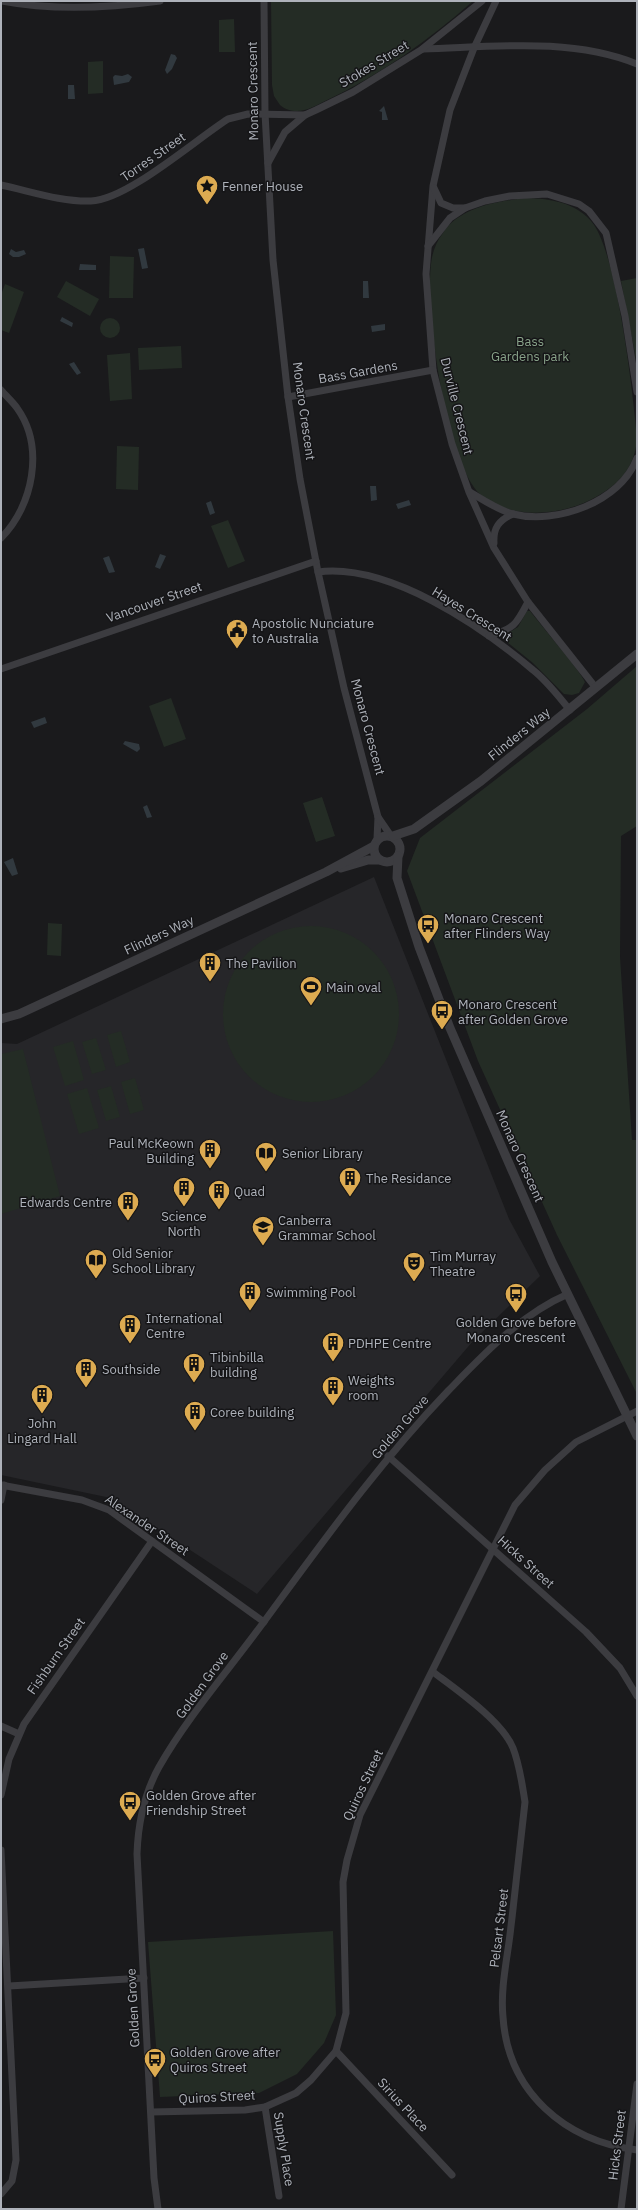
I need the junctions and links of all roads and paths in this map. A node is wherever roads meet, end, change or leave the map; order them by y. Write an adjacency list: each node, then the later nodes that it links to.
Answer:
1 (2, 1): 2 (street)
2 (160, 1)
3 (264, 1): 9 (street, Monaro Crescent)
4 (482, 1): 7 (street, Stokes Street)
5 (496, 1): 6 (street, Durville Crescent)
6 (474, 48): 7 (street); 8 (street); 13 (street, Durville Crescent)
7 (423, 49): 10 (street, Stokes Street)
8 (637, 64)
9 (265, 113): 10 (street, Stokes Street); 11 (street, Monaro Crescent); 12 (street, Torres Street)
10 (305, 115): 11 (street)
11 (268, 164): 20 (street, Monaro Crescent)
12 (1, 185)
13 (433, 186): 14 (street); 15 (street, Durville Crescent)
14 (465, 208): 15 (street); 16 (street)
15 (428, 247): 17 (street, Durville Crescent)
16 (635, 369): 19 (street)
17 (433, 370): 20 (street, Bass Gardens); 22 (street, Durville Crescent)
18 (1, 390): 24 (street)
19 (637, 392)
20 (288, 397): 26 (street, Monaro Crescent)
21 (637, 458): 23 (street)
22 (470, 492): 23 (street); 25 (street, Durville Crescent)
23 (513, 514): 25 (street)
24 (1, 538)
25 (494, 548): 28 (street, Durville Crescent)
26 (316, 561): 27 (street, Monaro Crescent); 31 (street, Vancouver Street)
27 (318, 572): 29 (street, Hayes Crescent); 34 (street, Monaro Crescent)
28 (528, 602): 29 (street); 32 (street, Durville Crescent)
29 (490, 636): 33 (street, Hayes Crescent)
30 (637, 654): 32 (street, Flinders Way)
31 (1, 669)
32 (596, 688): 33 (street, Flinders Way)
33 (570, 710): 35 (street, Flinders Way)
34 (378, 817): 36 (street, Monaro Crescent); 37 (street, Monaro Crescent)
35 (414, 829): 36 (street, Flinders Way); 38 (street, Flinders Way)
36 (392, 836): 37 (street); 38 (street)
37 (376, 843): 39 (street); 40 (street, Flinders Way)
38 (400, 851): 39 (street); 41 (street, Monaro Crescent)
39 (382, 861): 40 (street, Flinders Way); 41 (street, Monaro Crescent)
40 (326, 872): 42 (street, Flinders Way)
41 (397, 878): 43 (street, Monaro Crescent)
42 (1, 1019)
43 (568, 1294): 45 (street, Monaro Crescent); 47 (street, Golden Grove)
44 (637, 1411): 45 (street, Quiros Street)
45 (627, 1416): 46 (street, Monaro Crescent); 51 (street, Quiros Street)
46 (637, 1436)
47 (388, 1456): 51 (street, Hicks Street); 52 (street, Golden Grove)
48 (2, 1485): 49 (street); 50 (street, Alexander Street)
49 (1, 1500)
50 (152, 1541): 52 (street, Alexander Street); 56 (street, Fishburn Street)
51 (493, 1549): 53 (street, Quiros Street); 54 (street, Hicks Street)
52 (264, 1622): 60 (street, Golden Grove)
53 (433, 1672): 62 (street, Quiros Street); 66 (street, Pelsart Street)
54 (637, 1696)
55 (1, 1726): 56 (street)
56 (19, 1734): 57 (street, Fishburn Street)
57 (1, 1795)
58 (1, 1850): 59 (street)
59 (2, 1886): 61 (street)
60 (144, 1978): 61 (street); 65 (street, Golden Grove)
61 (9, 1986): 69 (street)
62 (336, 2051): 64 (street, Quiros Street); 68 (street, Sirius Place)
63 (637, 2084): 66 (street, Hicks Street)
64 (266, 2107): 65 (street, Quiros Street); 70 (street, Supply Place)
65 (151, 2112): 71 (street, Golden Grove)
66 (629, 2149): 67 (street, Pelsart Street); 72 (street, Hicks Street)
67 (637, 2150)
68 (452, 2175)
69 (1, 2194)
70 (279, 2196)
71 (158, 2209)
72 (621, 2209)

